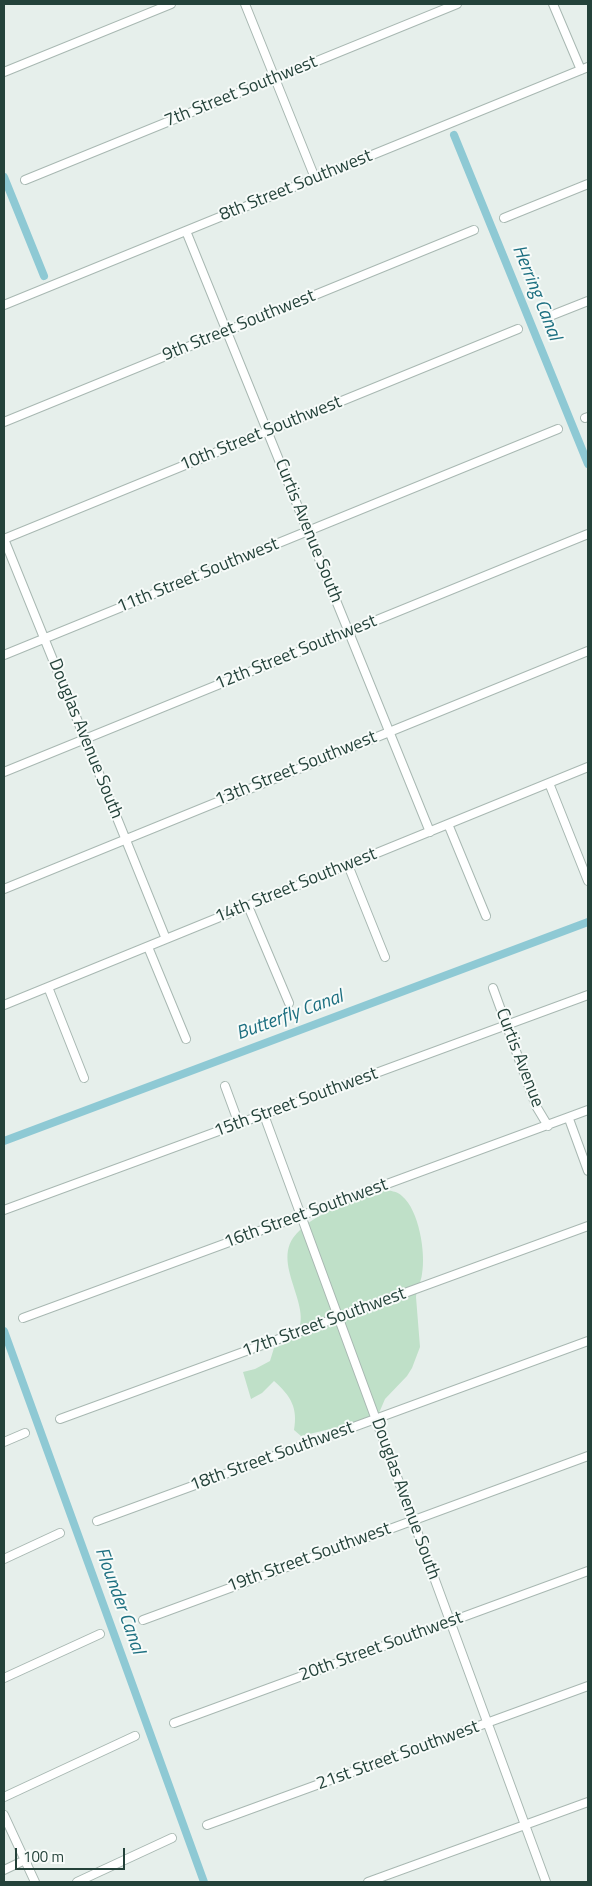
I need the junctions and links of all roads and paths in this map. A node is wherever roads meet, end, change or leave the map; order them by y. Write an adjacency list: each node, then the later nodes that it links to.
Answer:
1 (171, 4): 6 (street)
2 (245, 4): 7 (street)
3 (457, 4): 7 (street, 7th Street Southwest)
4 (553, 4): 5 (street)
5 (584, 69): 8 (street, 8th Street Southwest)
6 (4, 72)
7 (275, 78): 8 (street); 9 (street, 7th Street Southwest)
8 (316, 178): 13 (street, 8th Street Southwest)
9 (25, 180)
10 (588, 184): 11 (street)
11 (504, 218)
12 (474, 230): 18 (street, 9th Street Southwest)
13 (186, 231): 15 (street, 8th Street Southwest); 18 (street, Curtis Avenue South)
14 (588, 300): 16 (street)
15 (4, 305)
16 (546, 318)
17 (518, 329): 21 (street, 10th Street Southwest)
18 (226, 331): 19 (street, 9th Street Southwest); 21 (street, Curtis Avenue South)
19 (4, 422)
20 (558, 429): 22 (street, 11th Street Southwest)
21 (267, 431): 22 (street, Curtis Avenue South); 24 (street, 10th Street Southwest)
22 (308, 531): 25 (street, Curtis Avenue South); 26 (street, 11th Street Southwest)
23 (588, 534): 25 (street, 12th Street Southwest)
24 (4, 539): 26 (street, Douglas Avenue South)
25 (349, 632): 29 (street, Curtis Avenue South); 30 (street, 12th Street Southwest)
26 (44, 639): 28 (street, 11th Street Southwest); 30 (street, Douglas Avenue South)
27 (588, 650): 29 (street, 13th Street Southwest)
28 (4, 655)
29 (390, 731): 35 (street, Curtis Avenue South); 36 (street, 13th Street Southwest)
30 (85, 739): 32 (street, 12th Street Southwest); 36 (street, Douglas Avenue South)
31 (588, 767): 33 (street, 14th Street Southwest)
32 (4, 772)
33 (549, 783): 34 (street, 14th Street Southwest); 38 (street)
34 (448, 824): 35 (street, 14th Street Southwest); 41 (street)
35 (430, 832): 37 (street, 14th Street Southwest)
36 (125, 838): 39 (street, 13th Street Southwest); 42 (street, Douglas Avenue South)
37 (348, 865): 40 (street, 14th Street Southwest); 44 (street)
38 (588, 881)
39 (4, 888)
40 (248, 906): 42 (street, 14th Street Southwest); 48 (street)
41 (486, 916)
42 (166, 939): 43 (street, 14th Street Southwest)
43 (148, 947): 45 (street, 14th Street Southwest); 51 (street)
44 (385, 957)
45 (48, 987): 49 (street, 14th Street Southwest); 52 (street)
46 (493, 988): 50 (street, Curtis Avenue)
47 (588, 995): 50 (street, 15th Street Southwest)
48 (289, 1003)
49 (4, 1006)
50 (506, 1025): 55 (street, 15th Street Southwest); 58 (street, Curtis Avenue)
51 (186, 1039)
52 (84, 1078)
53 (225, 1086): 57 (street)
54 (588, 1110): 56 (street, 16th Street Southwest)
55 (264, 1115): 57 (street, 15th Street Southwest); 61 (street, Douglas Avenue South)
56 (569, 1118): 58 (street, 16th Street Southwest); 59 (street)
57 (239, 1124): 60 (street, 15th Street Southwest)
58 (548, 1126): 61 (street, 16th Street Southwest)
59 (588, 1171)
60 (4, 1210)
61 (301, 1216): 63 (street, Douglas Avenue South); 64 (street, 16th Street Southwest)
62 (588, 1226): 63 (street, 17th Street Southwest)
63 (339, 1317): 66 (street, 17th Street Southwest); 67 (street, Douglas Avenue South)
64 (23, 1318)
65 (588, 1341): 67 (street, 18th Street Southwest)
66 (60, 1419)
67 (376, 1419): 71 (street, Douglas Avenue South); 72 (street, 18th Street Southwest)
68 (24, 1433): 69 (street)
69 (4, 1442)
70 (588, 1456): 71 (street, 19th Street Southwest)
71 (413, 1520): 76 (street, 19th Street Southwest); 77 (street, Douglas Avenue South)
72 (97, 1521)
73 (60, 1533): 74 (street)
74 (4, 1559)
75 (588, 1571): 77 (street, 20th Street Southwest)
76 (143, 1620)
77 (451, 1622): 81 (street, 20th Street Southwest); 82 (street, Douglas Avenue South)
78 (100, 1634): 79 (street)
79 (4, 1678)
80 (588, 1686): 82 (street, 21st Street Southwest)
81 (174, 1723)
82 (488, 1723): 87 (street, 21st Street Southwest); 88 (street, Douglas Avenue South)
83 (135, 1736): 84 (street)
84 (4, 1797)
85 (588, 1802): 88 (street)
86 (4, 1815): 90 (street)
87 (208, 1825)
88 (525, 1825): 94 (street); 95 (street, Douglas Avenue South)
89 (172, 1838): 93 (street)
90 (25, 1860): 91 (street); 92 (street)
91 (4, 1870)
92 (35, 1882)
93 (77, 1882)
94 (368, 1882)
95 (546, 1882)

